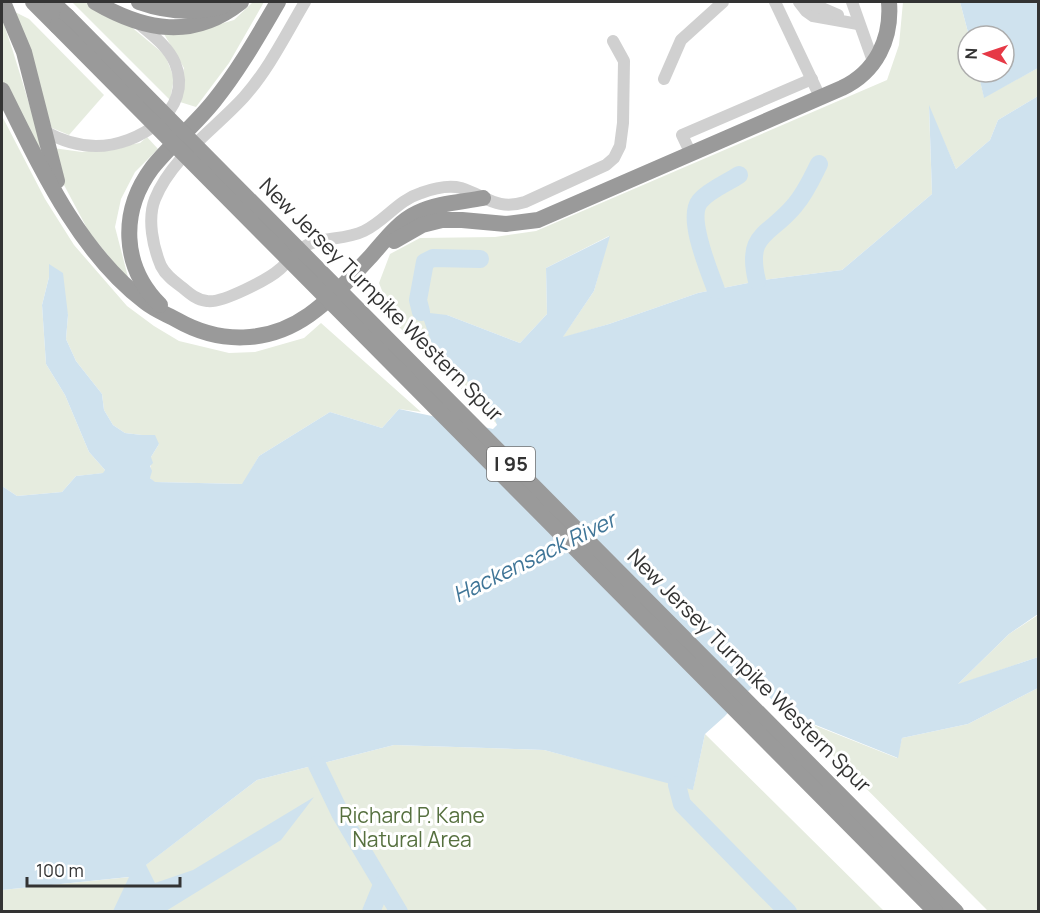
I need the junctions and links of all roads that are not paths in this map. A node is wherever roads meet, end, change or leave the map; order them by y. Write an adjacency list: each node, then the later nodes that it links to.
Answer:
1 (3, 2): 28 (highway)
2 (33, 2): 19 (highway, New Jersey Turnpike Western Spur / I 95)
3 (52, 2): 19 (highway, New Jersey Turnpike Western Spur / I 95)
4 (95, 2): 20 (highway)
5 (139, 2): 18 (highway)
6 (240, 2): 18 (highway); 20 (highway)
7 (278, 2): 33 (highway)
8 (304, 2): 30 (lane)
9 (723, 2): 25 (lane)
10 (775, 2): 24 (lane)
11 (799, 2): 21 (lane)
12 (808, 2): 21 (lane)
13 (826, 2): 21 (lane)
14 (842, 2): 21 (lane)
15 (852, 2): 21 (lane)
16 (857, 2): 21 (lane)
17 (889, 2): 23 (highway)
18 (166, 6)
19 (62, 21): 34 (highway, New Jersey Turnpike Western Spur / I 95, bridge); 35 (highway, New Jersey Turnpike Western Spur / I 95, bridge)
20 (137, 22): 28 (lane)
21 (858, 24): 23 (lane)
22 (613, 40): 30 (lane)
23 (874, 64): 27 (highway)
24 (812, 79): 27 (lane); 29 (lane)
25 (664, 80)
26 (2, 90): 31 (highway)
27 (820, 97): 29 (highway)
28 (44, 132): 31 (highway)
29 (691, 154): 32 (highway)
30 (483, 198): 32 (highway)
31 (77, 225): 33 (highway)
32 (356, 272): 33 (highway)
33 (176, 320)
34 (936, 912)
35 (956, 912)

